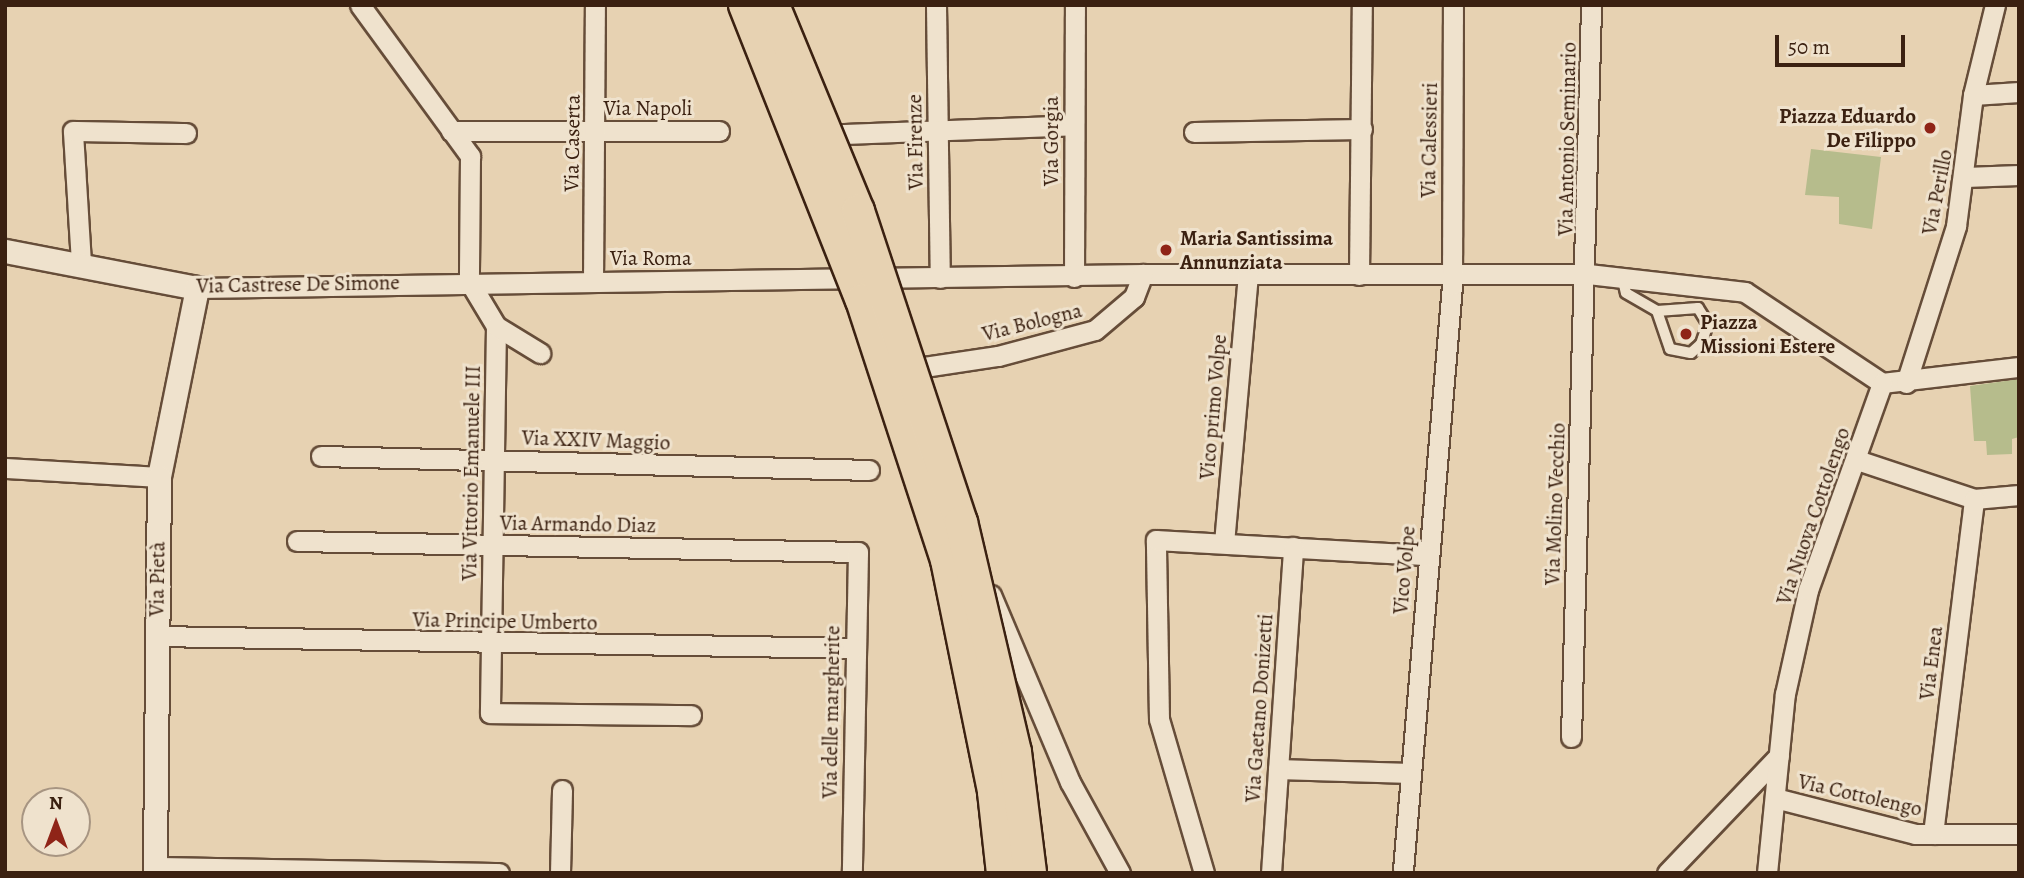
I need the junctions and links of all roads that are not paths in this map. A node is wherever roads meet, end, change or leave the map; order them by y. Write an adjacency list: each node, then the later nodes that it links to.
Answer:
1 (360, 5): 17 (street)
2 (595, 5): 18 (street, Via Caserta)
3 (746, 5): 78 (highway, bridge)
4 (761, 5): 22 (street)
5 (773, 5): 79 (highway, bridge)
6 (936, 5): 15 (street, Via Firenze)
7 (1076, 5): 14 (street, Via Gorgia)
8 (1362, 5): 16 (street)
9 (1453, 5): 31 (street, Via Calessieri)
10 (1591, 5): 29 (street, Via Antonio Seminario)
11 (1995, 5): 13 (street, Via Perillo)
12 (2019, 92): 13 (street)
13 (1973, 95): 24 (street, Via Perillo)
14 (1074, 125): 15 (street); 33 (street, Via Gorgia)
15 (937, 129): 22 (street); 34 (street, Via Firenze)
16 (1362, 129): 20 (street); 30 (street)
17 (452, 131): 18 (street, Via Napoli); 35 (street)
18 (595, 131): 19 (street, Via Napoli); 36 (street, Via Caserta)
19 (719, 131)
20 (1194, 132)
21 (186, 133): 26 (street)
22 (814, 135): 37 (street)
23 (2019, 175): 24 (street)
24 (1965, 177): 45 (street, Via Perillo)
25 (5, 251): 26 (street, Via Castrese De Simone)
26 (81, 262): 38 (street, Via Castrese De Simone)
27 (1143, 274): 28 (street, Via Roma); 33 (street, Via Roma); 43 (street, Via Bologna)
28 (1248, 274): 30 (street, Via Roma); 55 (street, Vico primo Volpe)
29 (1588, 274): 31 (street, Via Roma); 32 (street, Via Roma); 64 (street, Via Molino Vecchio)
30 (1359, 275): 31 (street, Via Roma)
31 (1451, 275): 59 (street, Vico Volpe)
32 (1622, 276): 39 (lane); 44 (street, Via Roma)
33 (1074, 277): 34 (street, Via Roma)
34 (940, 278): 37 (street, Via Roma)
35 (469, 281): 36 (street, Via Roma); 38 (street, Via Castrese De Simone); 40 (street)
36 (593, 281): 37 (street, Via Roma)
37 (870, 281): 43 (street)
38 (197, 288): 51 (street, Via Pietà)
39 (1657, 310): 39 (lane)
40 (496, 326): 41 (street); 48 (street, Via Vittorio Emanuele III)
41 (540, 353)
42 (2019, 367): 45 (street)
43 (904, 370): 80 (street)
44 (1882, 383): 45 (street); 47 (street, Via Nuova Cottolengo)
45 (1906, 383)
46 (321, 456): 48 (street, Via XXIV Maggio)
47 (1857, 460): 53 (street); 65 (street, Via Nuova Cottolengo)
48 (495, 461): 50 (street, Via XXIV Maggio); 56 (street, Via Vittorio Emanuele III)
49 (5, 468): 51 (street)
50 (869, 470)
51 (159, 477): 60 (street, Via Pietà)
52 (2019, 495): 53 (street)
53 (1973, 499): 70 (street, Via Enea)
54 (297, 541): 56 (street, Via Armando Diaz)
55 (1224, 543): 57 (street); 81 (street)
56 (494, 545): 58 (street, Via Armando Diaz); 61 (street, Via Vittorio Emanuele III)
57 (1293, 547): 59 (street); 66 (street, Via Gaetano Donizetti)
58 (858, 552): 62 (street, Via delle margherite)
59 (1428, 555): 67 (street, Vico Volpe)
60 (156, 636): 61 (street, Via Principe Umberto); 72 (street, Via Pietà)
61 (490, 645): 62 (street, Via Principe Umberto); 63 (street, Via Vittorio Emanuele III)
62 (854, 648): 77 (street, Via delle margherite)
63 (691, 715)
64 (1571, 737)
65 (1779, 756): 69 (street, Via Nuova Cottolengo); 83 (street)
66 (1279, 769): 67 (street); 82 (street, Via Gaetano Donizetti)
67 (1410, 773): 73 (street, Vico Volpe)
68 (562, 790): 76 (street)
69 (1775, 798): 70 (street, Via Cottolengo); 84 (street, Via Nuova Cottolengo)
70 (1933, 834): 71 (street, Via Cottolengo)
71 (2019, 834)
72 (155, 870): 74 (street)
73 (1402, 870)
74 (343, 871): 75 (street)
75 (499, 873)
76 (560, 873)
77 (852, 873)
78 (1003, 873)
79 (1030, 873)
80 (1120, 873)
81 (1204, 873)
82 (1270, 873)
83 (1667, 873)
84 (1767, 873)

